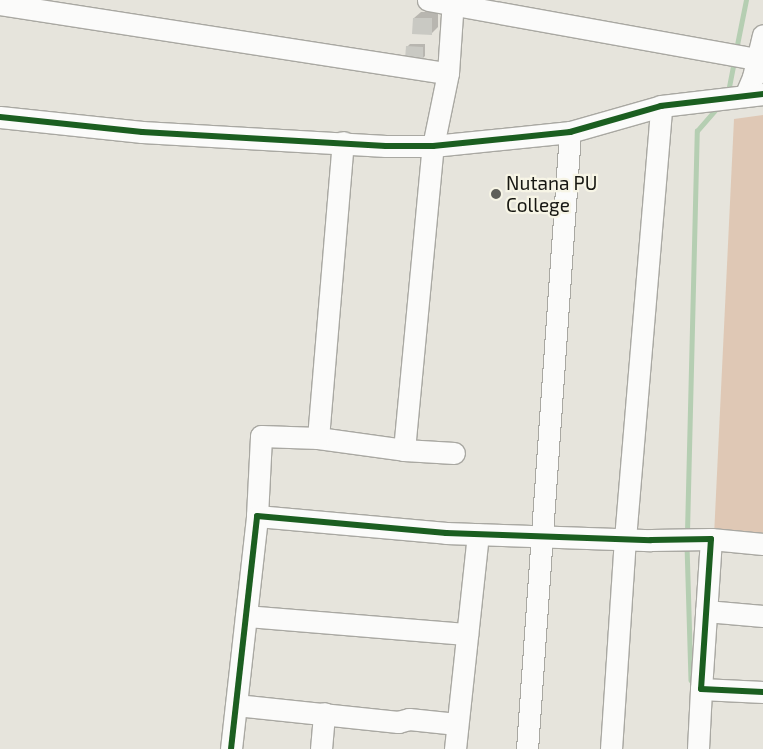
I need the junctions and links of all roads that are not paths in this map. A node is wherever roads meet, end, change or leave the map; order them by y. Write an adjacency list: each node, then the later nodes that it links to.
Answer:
1 (428, 0): 2 (street)
2 (452, 2): 5 (street); 6 (street)
3 (0, 4): 6 (street)
4 (763, 35): 5 (street)
5 (757, 59): 7 (street)
6 (448, 73): 12 (street)
7 (754, 95): 8 (street)
8 (661, 106): 10 (street); 19 (street)
9 (0, 118): 11 (street)
10 (570, 132): 12 (street); 18 (street)
11 (343, 142): 12 (street); 13 (street)
12 (433, 146): 14 (street)
13 (318, 438): 14 (street); 16 (street)
14 (404, 450): 15 (street)
15 (454, 453)
16 (257, 516): 17 (street); 23 (street)
17 (478, 534): 18 (street); 25 (street)
18 (543, 536): 19 (street); 34 (street)
19 (625, 539): 20 (street); 35 (street)
20 (711, 539): 21 (street); 22 (street)
21 (763, 544)
22 (706, 611): 24 (street); 26 (street)
23 (246, 616): 25 (street); 28 (street)
24 (763, 616)
25 (467, 634): 30 (street)
26 (701, 689): 27 (street); 36 (street)
27 (763, 692)
28 (236, 706): 29 (street); 31 (street)
29 (324, 713): 30 (street); 32 (street)
30 (457, 724): 33 (street)
31 (231, 749)
32 (321, 749)
33 (454, 749)
34 (527, 749)
35 (610, 749)
36 (698, 749)

